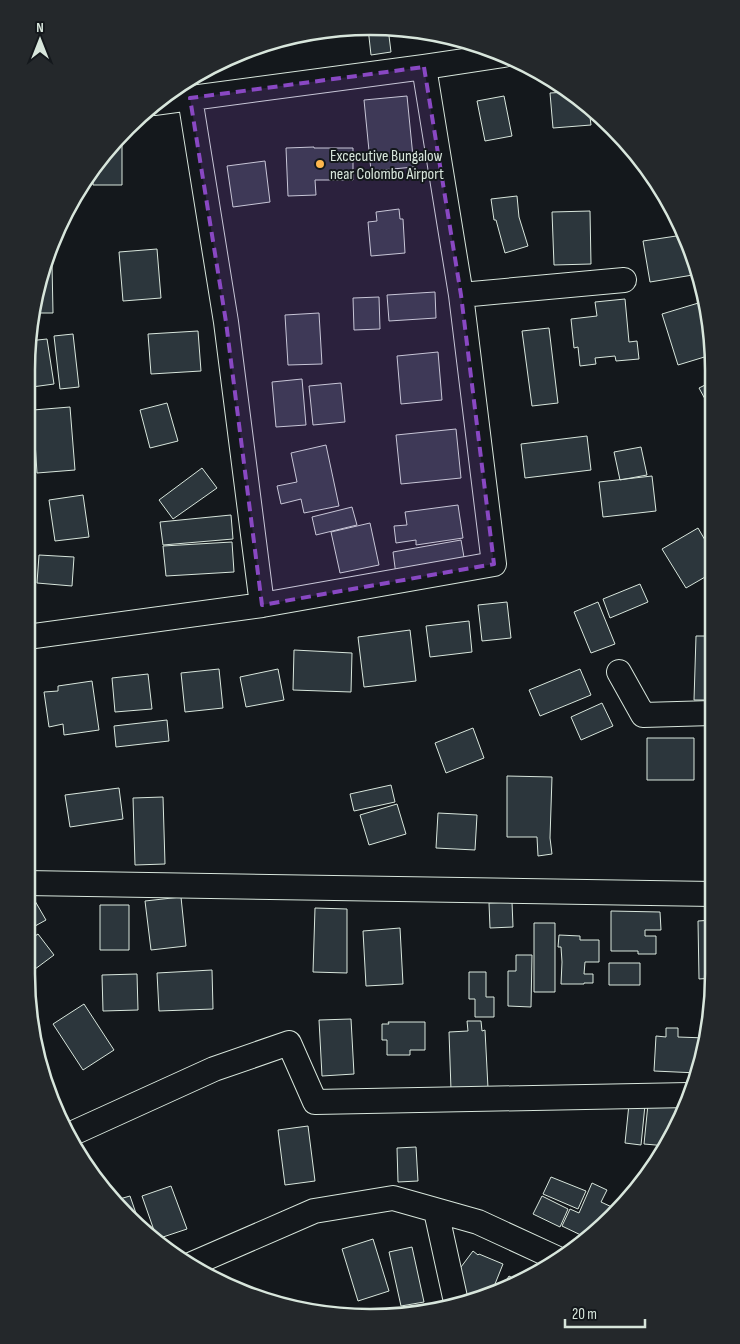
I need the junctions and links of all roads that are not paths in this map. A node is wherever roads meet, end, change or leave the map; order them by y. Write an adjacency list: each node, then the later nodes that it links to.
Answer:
1 (489, 57): 2 (street)
2 (424, 67): 3 (street); 6 (street)
3 (190, 98): 4 (street); 7 (street)
4 (171, 101)
5 (624, 280): 6 (street)
6 (461, 295): 7 (street)
7 (262, 605): 8 (street)
8 (35, 636)
9 (619, 672): 10 (street)
10 (705, 713)
11 (35, 883): 12 (street)
12 (705, 894)
13 (682, 1095): 14 (street)
14 (75, 1132)
15 (436, 1211): 16 (street); 17 (street); 18 (street)
16 (551, 1256)
17 (198, 1262)
18 (455, 1298)

